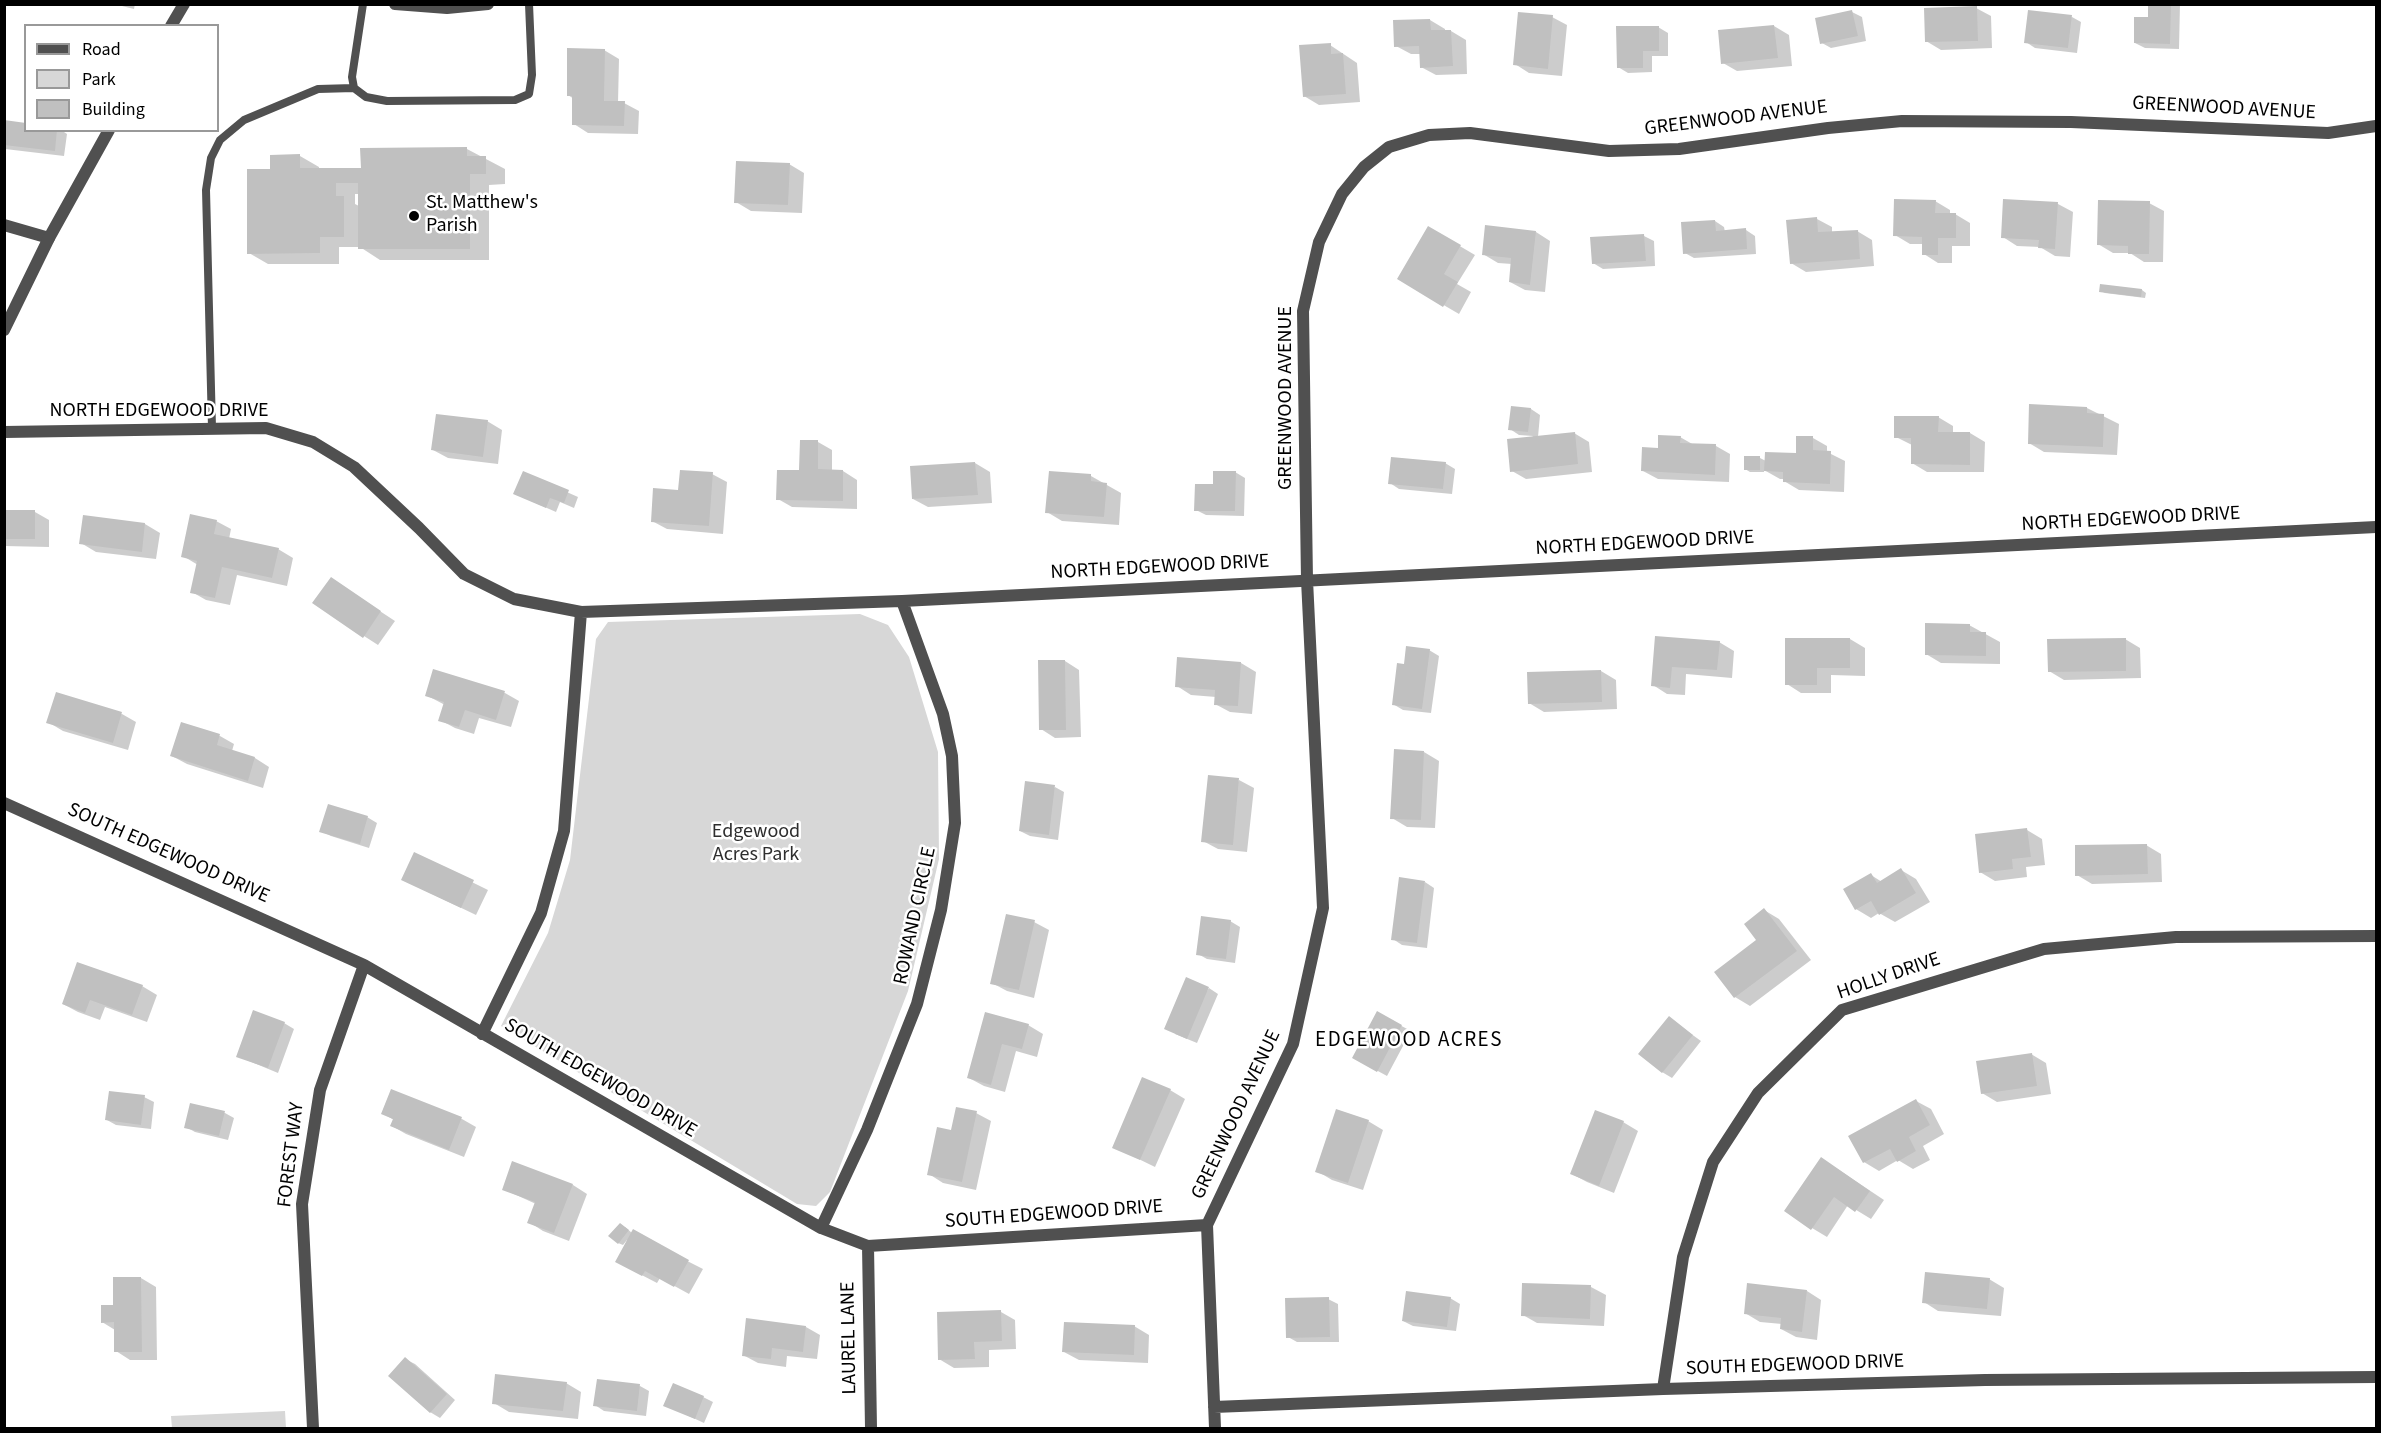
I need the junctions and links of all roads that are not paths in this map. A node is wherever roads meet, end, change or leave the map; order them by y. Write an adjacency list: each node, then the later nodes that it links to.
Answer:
1 (184, 4): 6 (street)
2 (363, 4): 7 (lane)
3 (395, 4): 4 (street)
4 (488, 4)
5 (529, 4): 7 (lane)
6 (172, 24)
7 (354, 88): 13 (lane)
8 (2376, 126): 16 (street, GREENWOOD AVENUE)
9 (108, 132): 11 (street)
10 (4, 225): 11 (street)
11 (50, 238): 12 (street)
12 (4, 330)
13 (212, 428): 14 (street, NORTH EDGEWOOD DRIVE); 18 (street, NORTH EDGEWOOD DRIVE)
14 (4, 432)
15 (2376, 527): 16 (street, NORTH EDGEWOOD DRIVE)
16 (1307, 580): 17 (street, NORTH EDGEWOOD DRIVE); 23 (street, GREENWOOD AVENUE)
17 (902, 601): 18 (street, NORTH EDGEWOOD DRIVE); 24 (street, ROWAND CIRCLE)
18 (581, 612): 22 (street)
19 (4, 803): 21 (street, SOUTH EDGEWOOD DRIVE)
20 (2376, 936): 27 (street, HOLLY DRIVE)
21 (364, 965): 22 (street, SOUTH EDGEWOOD DRIVE); 29 (street, FOREST WAY)
22 (482, 1034): 24 (street, SOUTH EDGEWOOD DRIVE)
23 (1208, 1225): 25 (street, SOUTH EDGEWOOD DRIVE); 28 (street, GREENWOOD AVENUE)
24 (821, 1228): 25 (street, SOUTH EDGEWOOD DRIVE)
25 (868, 1246): 30 (street, LAUREL LANE)
26 (2376, 1377): 27 (street, SOUTH EDGEWOOD DRIVE)
27 (1663, 1389): 28 (street, SOUTH EDGEWOOD DRIVE)
28 (1214, 1407): 31 (street, GREENWOOD AVENUE)
29 (313, 1428)
30 (871, 1428)
31 (1215, 1428)

